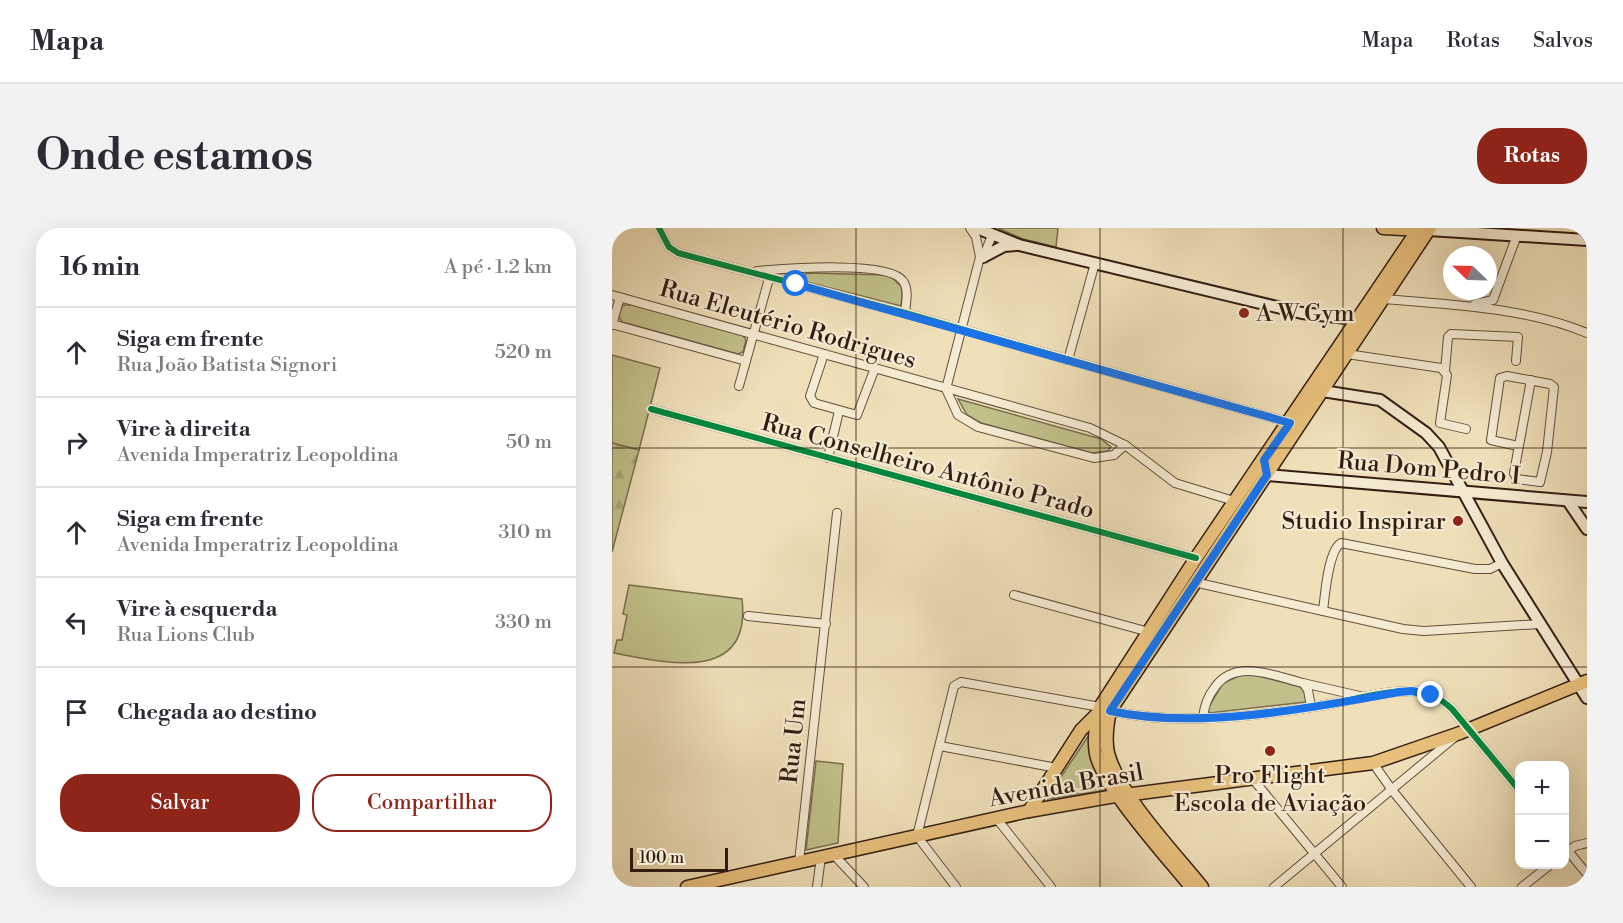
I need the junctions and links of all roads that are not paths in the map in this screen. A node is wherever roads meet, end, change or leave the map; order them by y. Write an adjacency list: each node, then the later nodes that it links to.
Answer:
1 (659, 228): 13 (street)
2 (970, 228): 10 (street)
3 (977, 228): 6 (street)
4 (1383, 228): 5 (main road)
5 (1424, 229): 7 (street); 16 (main road); 19 (main road)
6 (992, 235): 9 (street); 10 (street)
7 (1517, 236): 8 (street); 17 (street)
8 (1587, 240)
9 (1019, 244): 10 (street); 11 (street)
10 (981, 262): 22 (street)
11 (1095, 263): 19 (street); 27 (street)
12 (797, 269): 13 (street); 14 (street); 18 (street)
13 (770, 274): 14 (street); 23 (street)
14 (796, 284): 18 (street)
15 (616, 296): 21 (street); 23 (street, Rua Eleutério Rodrigues)
16 (1384, 299): 17 (street); 20 (main road)
17 (1467, 305): 24 (street)
18 (905, 313): 22 (street)
19 (1356, 320): 20 (street); 35 (main road)
20 (1369, 321): 26 (main road)
21 (612, 325): 28 (street)
22 (962, 330): 27 (street); 34 (street)
23 (755, 333): 25 (street, Rua Eleutério Rodrigues); 28 (street)
24 (1587, 333)
25 (824, 354): 30 (street, Rua Eleutério Rodrigues); 37 (street)
26 (1347, 354): 31 (street); 35 (main road)
27 (1068, 360): 38 (street)
28 (746, 361): 33 (street)
29 (1516, 361): 31 (street)
30 (875, 368): 34 (street, Rua Eleutério Rodrigues); 37 (street)
31 (1443, 370): 39 (street)
32 (1531, 380): 41 (street); 41 (street); 46 (street)
33 (739, 386)
34 (946, 389): 40 (street, Rua Eleutério Rodrigues); 40 (street)
35 (1316, 390): 38 (main road); 44 (street); 45 (main road)
36 (651, 409): 42 (street, Rua Conselheiro Antônio Prado)
37 (839, 411): 42 (street)
38 (1290, 423): 43 (main road)
39 (1466, 429)
40 (1125, 445): 51 (street, Rua Eleutério Rodrigues)
41 (1518, 446): 46 (street)
42 (828, 458): 57 (street, Rua Conselheiro Antônio Prado)
43 (1264, 460): 45 (main road); 51 (main road)
44 (1448, 464): 47 (street); 48 (street)
45 (1267, 475): 47 (street, Rua Dom Pedro I); 59 (main road)
46 (1526, 480): 50 (street)
47 (1433, 489): 48 (street, Rua Dom Pedro I)
48 (1463, 490): 49 (street, Rua Dom Pedro I); 55 (street)
49 (1481, 493): 50 (street, Rua Dom Pedro I); 55 (street)
50 (1524, 496): 52 (street, Rua Dom Pedro I)
51 (1234, 501): 57 (main road)
52 (1568, 501): 53 (street, Rua Dom Pedro I); 56 (street)
53 (1587, 502)
54 (837, 513): 63 (street, Rua Um)
55 (1475, 513): 58 (street)
56 (1587, 529)
57 (1197, 558): 65 (main road)
58 (1502, 563): 61 (street); 64 (street)
59 (1194, 582): 61 (street); 71 (main road)
60 (1014, 595): 65 (street)
61 (1323, 611): 64 (street)
62 (748, 616): 63 (street)
63 (826, 624): 91 (street, Rua Um)
64 (1540, 624): 67 (street)
65 (1149, 632): 71 (main road)
66 (1303, 683): 68 (street); 70 (street); 72 (street)
67 (1582, 683): 69 (street); 73 (main road, Avenida Brasil)
68 (1368, 698): 70 (street); 73 (street)
69 (1587, 698)
70 (1311, 707): 72 (street)
71 (1103, 711): 72 (street); 74 (street); 76 (main road); 81 (main road); 81 (main road)
72 (1203, 718)
73 (1465, 731): 75 (main road, Avenida Brasil); 78 (street); 80 (street)
74 (940, 746): 76 (street); 85 (street)
75 (1373, 763): 77 (main road, Avenida Brasil); 80 (street)
76 (1057, 768): 82 (main road)
77 (1252, 778): 79 (main road, Avenida Brasil); 88 (street)
78 (1515, 786)
79 (1169, 789): 81 (main road, Avenida Brasil); 84 (main road)
80 (1392, 790): 88 (street); 104 (street)
81 (1124, 795): 82 (main road, Avenida Brasil); 84 (main road); 100 (main road)
82 (1029, 811): 83 (main road, Avenida Brasil)
83 (997, 819): 85 (main road, Avenida Brasil); 99 (street)
84 (1151, 823): 101 (main road)
85 (917, 836): 90 (main road, Avenida Brasil); 98 (street)
86 (1587, 843): 87 (street)
87 (1569, 849)
88 (1314, 853): 102 (street); 103 (street)
89 (1569, 853): 92 (street)
90 (827, 855): 91 (main road, Avenida Brasil); 96 (street); 97 (street)
91 (799, 862): 94 (main road, Avenida Brasil)
92 (1585, 868)
93 (1545, 869): 105 (street)
94 (709, 885): 95 (main road, Avenida Brasil)
95 (687, 887)
96 (816, 887)
97 (864, 887)
98 (957, 887)
99 (1051, 887)
100 (1191, 887)
101 (1202, 887)
102 (1274, 887)
103 (1342, 887)
104 (1471, 887)
105 (1522, 887)

